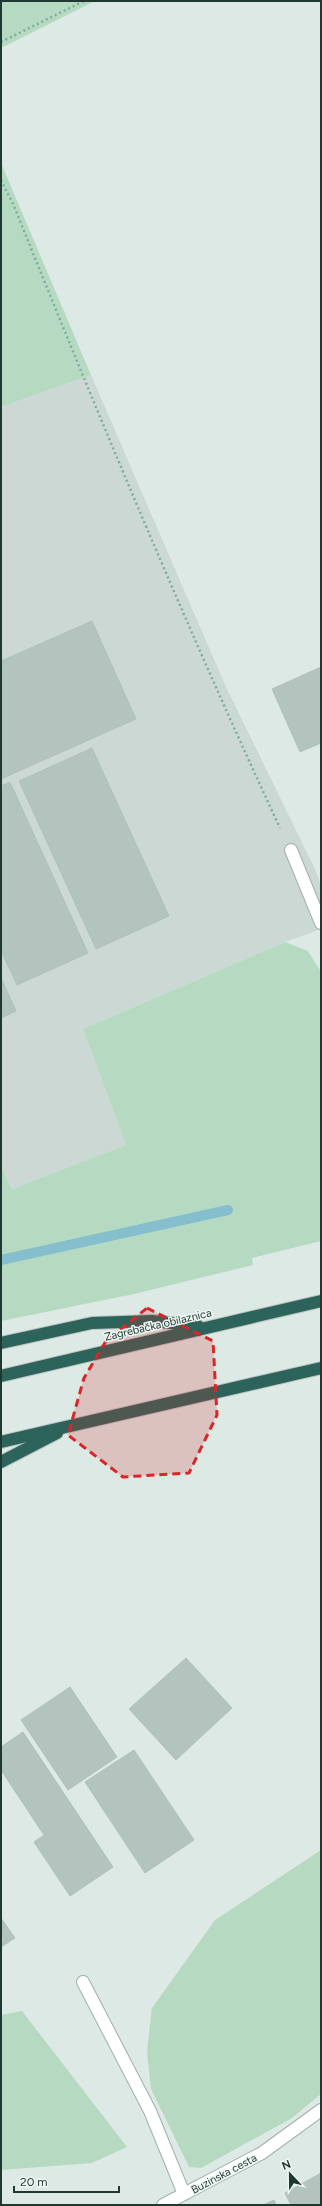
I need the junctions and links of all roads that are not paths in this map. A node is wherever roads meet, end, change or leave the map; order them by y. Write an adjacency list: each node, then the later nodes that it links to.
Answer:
1 (291, 850): 2 (street)
2 (321, 923)
3 (321, 1301): 4 (highway, Zagrebačka obilaznica)
4 (207, 1327): 5 (highway); 7 (highway, Zagrebačka obilaznica)
5 (1, 1343)
6 (321, 1368): 8 (highway)
7 (1, 1376)
8 (72, 1425): 9 (highway); 10 (highway)
9 (1, 1442)
10 (1, 1462)
11 (83, 1982): 13 (street)
12 (321, 2110): 13 (street, Buzinska cesta)
13 (184, 2194): 14 (street, Buzinska cesta)
14 (163, 2205)

